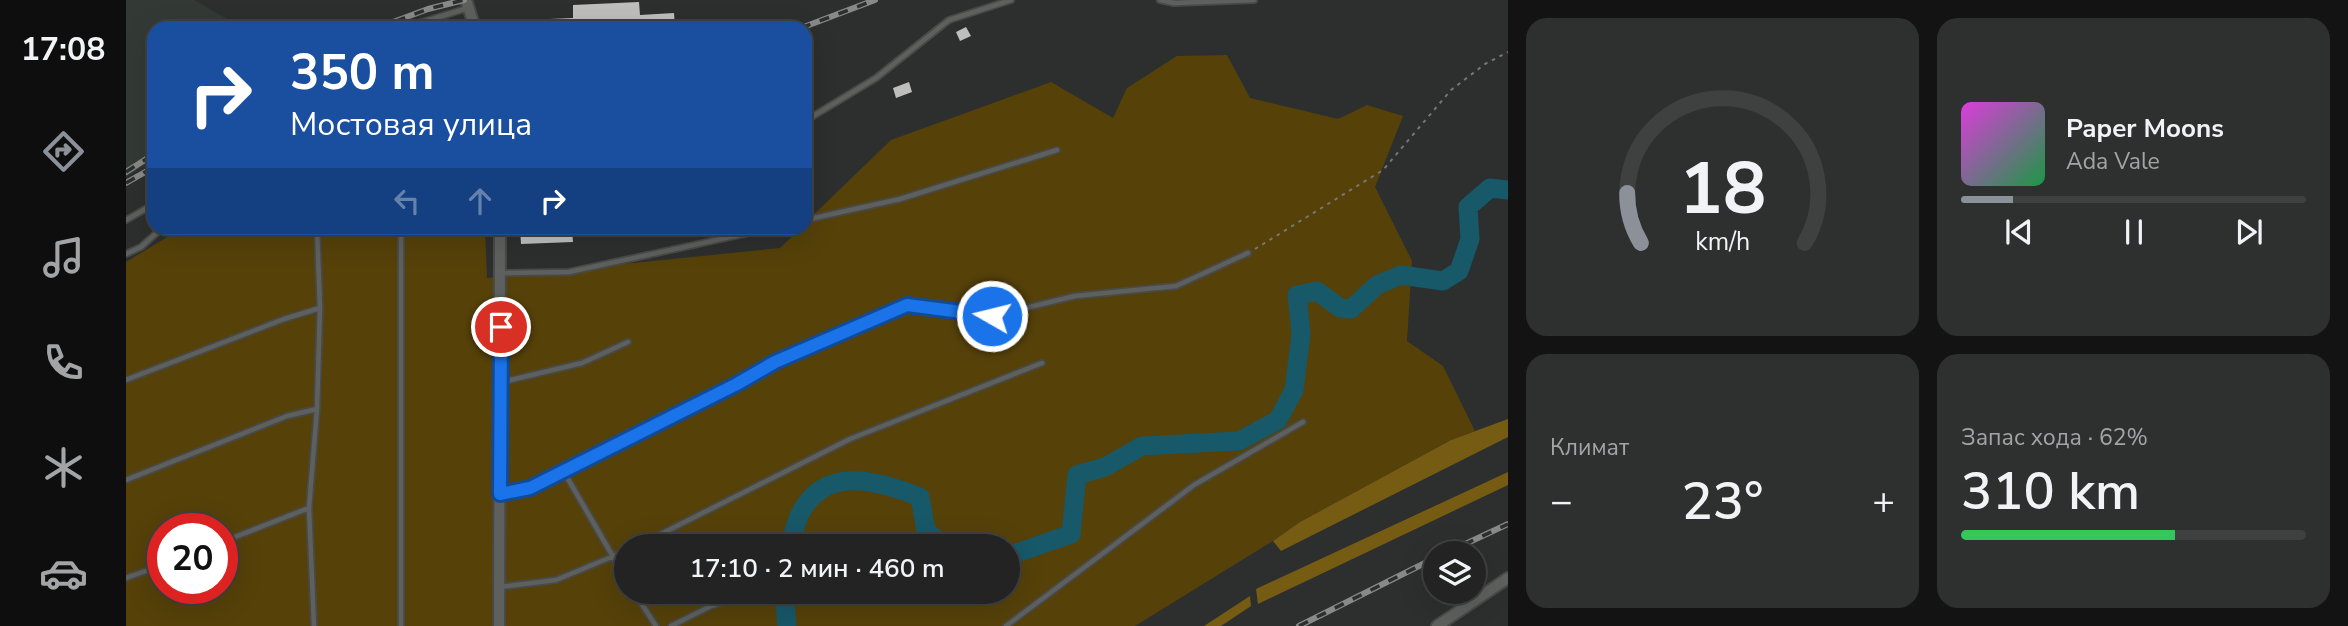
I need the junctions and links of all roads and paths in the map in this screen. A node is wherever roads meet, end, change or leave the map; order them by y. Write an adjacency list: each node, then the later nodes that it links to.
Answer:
1 (1011, 0): 8 (lane)
2 (1160, 0): 3 (lane)
3 (1254, 0)
4 (468, 4): 5 (lane); 6 (street)
5 (422, 21)
6 (473, 21)
7 (1508, 52): 18 (path)
8 (812, 117)
9 (1057, 150): 11 (lane)
10 (147, 208): 12 (lane)
11 (812, 219)
12 (126, 220)
13 (154, 235): 19 (lane)
14 (317, 235): 21 (lane)
15 (401, 235): 42 (lane)
16 (500, 235): 20 (street)
17 (738, 235): 20 (lane)
18 (1248, 253): 28 (lane)
19 (126, 254)
20 (502, 273): 25 (street)
21 (320, 309): 24 (lane); 26 (lane)
22 (628, 342): 25 (lane)
23 (1042, 363): 32 (lane)
24 (126, 380)
25 (501, 382): 30 (street)
26 (317, 409): 29 (lane); 31 (lane)
27 (1303, 422): 46 (lane)
28 (564, 472): 30 (lane); 34 (lane)
29 (126, 480)
30 (500, 494): 38 (street)
31 (309, 508): 33 (lane); 41 (lane)
32 (661, 534)
33 (238, 536)
34 (613, 558): 38 (lane)
35 (147, 571): 36 (lane)
36 (126, 578)
37 (1508, 578): 47 (street)
38 (498, 587): 43 (street)
39 (642, 604): 44 (lane)
40 (717, 604): 45 (lane)
41 (314, 626)
42 (401, 626)
43 (499, 626)
44 (656, 626)
45 (671, 626)
46 (1006, 626)
47 (1437, 626)

